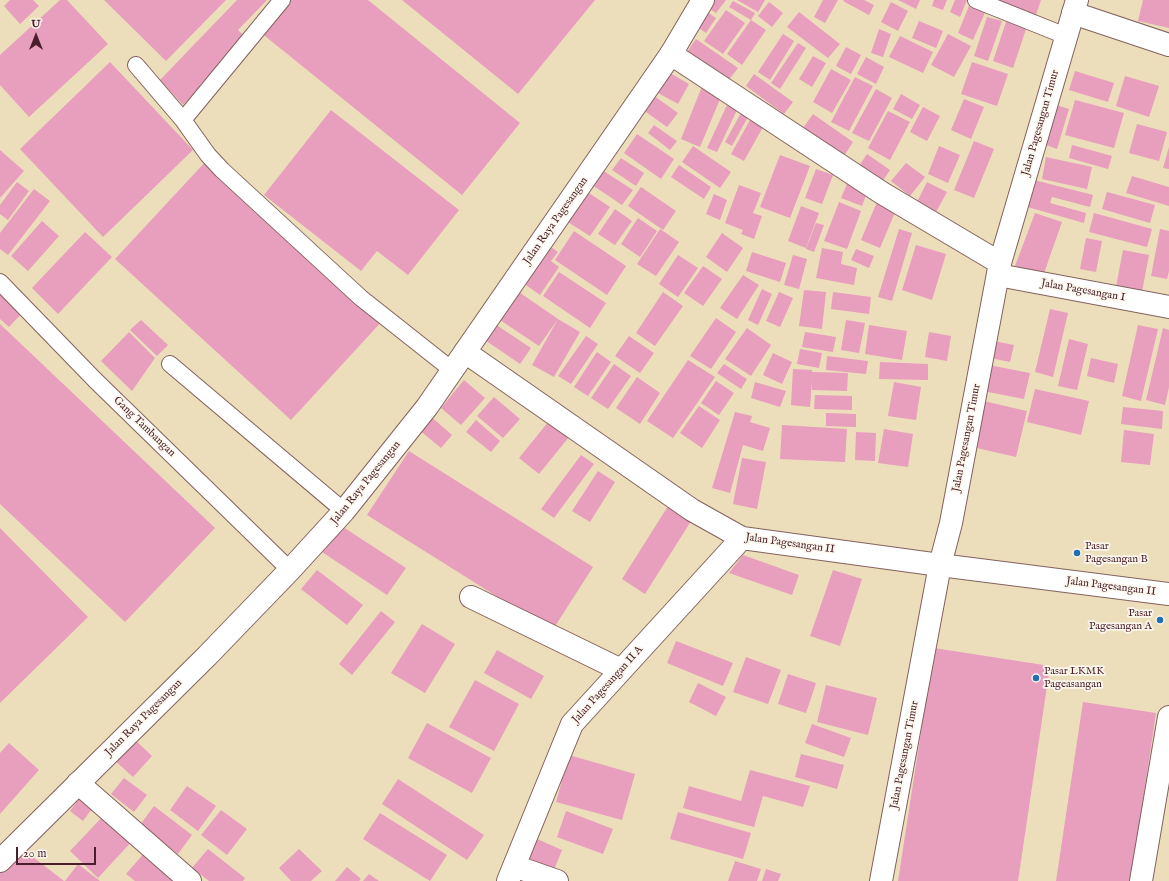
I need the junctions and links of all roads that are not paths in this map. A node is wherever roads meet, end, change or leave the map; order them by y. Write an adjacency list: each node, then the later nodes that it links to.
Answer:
1 (282, 0): 9 (lane)
2 (703, 0): 7 (street, Jalan Raya Pagesangan)
3 (976, 0): 5 (lane)
4 (1075, 6): 5 (street, Jalan Pagesangan Timur); 6 (street)
5 (1066, 36): 10 (street, Jalan Pagesangan Timur)
6 (1169, 45)
7 (671, 54): 10 (street); 13 (street, Jalan Raya Pagesangan)
8 (136, 65): 9 (lane)
9 (183, 120): 15 (lane)
10 (999, 269): 12 (street, Jalan Pagesangan I); 18 (street, Jalan Pagesangan Timur)
11 (0, 282): 19 (lane, Gang Tambangan)
12 (1169, 306)
13 (465, 352): 15 (street, Jalan Raya Pagesangan); 17 (street, Jalan Pagesangan II)
14 (170, 364): 16 (lane)
15 (452, 370): 16 (street, Jalan Raya Pagesangan)
16 (344, 511): 19 (street, Jalan Raya Pagesangan)
17 (742, 538): 18 (street, Jalan Pagesangan II); 22 (street, Jalan Pagesangan II A)
18 (940, 565): 20 (street, Jalan Pagesangan II); 29 (street, Jalan Pagesangan Timur)
19 (290, 570): 24 (street, Jalan Raya Pagesangan)
20 (1169, 594)
21 (471, 597): 22 (street)
22 (622, 670): 26 (street, Jalan Pagesangan II A)
23 (1169, 717): 30 (street)
24 (78, 783): 25 (street, Jalan Raya Pagesangan); 27 (street)
25 (0, 861)
26 (511, 874): 28 (street)
27 (190, 881)
28 (557, 881)
29 (881, 881)
30 (1141, 881)

